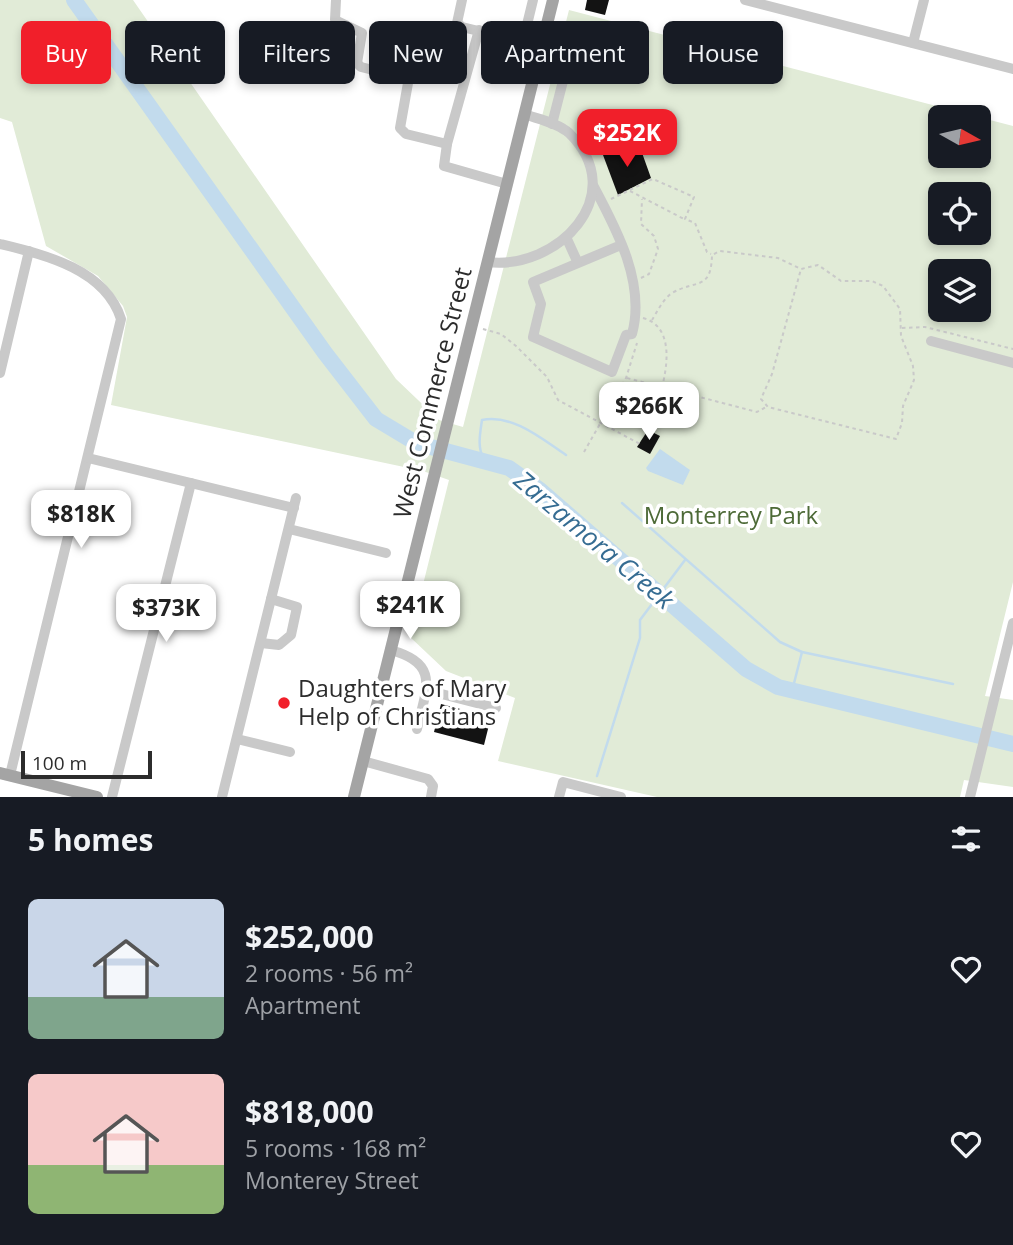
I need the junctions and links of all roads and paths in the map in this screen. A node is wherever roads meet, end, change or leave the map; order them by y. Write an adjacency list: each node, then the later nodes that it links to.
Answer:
1 (336, 0): 16 (street)
2 (462, 0): 9 (street)
3 (533, 0): 7 (street)
4 (553, 0): 8 (main road, West Commerce Street)
5 (745, 0): 10 (street)
6 (924, 0): 10 (street)
7 (528, 21)
8 (548, 21)
9 (479, 30): 16 (street)
10 (913, 43): 11 (street)
11 (1013, 69)
12 (532, 84): 14 (main road, West Commerce Street)
13 (562, 84): 15 (street)
14 (524, 114): 15 (street); 17 (main road, West Commerce Street)
15 (552, 124): 18 (street)
16 (447, 144): 17 (street)
17 (507, 184): 30 (main road, West Commerce Street)
18 (593, 185): 21 (street); 24 (street)
19 (630, 191): 20 (path); 21 (path); 23 (path)
20 (642, 199): 23 (path); 32 (path)
21 (606, 200): 22 (path); 26 (street)
22 (614, 209)
23 (685, 219): 28 (path)
24 (567, 239): 29 (street); 30 (street)
25 (0, 244): 27 (street)
26 (621, 244): 29 (street); 29 (street)
27 (29, 251): 41 (street); 48 (street)
28 (712, 255): 31 (path); 33 (path)
29 (577, 261)
30 (487, 262): 55 (main road, West Commerce Street)
31 (801, 269): 36 (path); 44 (path)
32 (638, 279)
33 (652, 320): 35 (path); 43 (path)
34 (482, 328): 45 (path)
35 (640, 328)
36 (901, 328): 39 (path); 44 (path)
37 (638, 338): 42 (path)
38 (931, 341): 40 (street)
39 (1013, 349)
40 (1013, 363)
41 (0, 373)
42 (626, 378): 43 (path); 45 (path)
43 (662, 387): 44 (path)
44 (768, 407)
45 (601, 422): 46 (path); 47 (path)
46 (640, 444)
47 (584, 452)
48 (88, 458): 49 (street); 62 (street)
49 (191, 483): 50 (street); 66 (street)
50 (289, 529): 51 (street); 52 (street)
51 (386, 552)
52 (271, 599): 54 (street); 54 (street)
53 (1013, 623): 72 (street)
54 (261, 643): 59 (street)
55 (390, 650): 56 (street); 61 (main road, West Commerce Street)
56 (426, 690): 57 (street); 58 (street)
57 (496, 708)
58 (417, 729)
59 (237, 739): 60 (street); 67 (street)
60 (290, 752)
61 (363, 761): 68 (main road, West Commerce Street); 69 (street)
62 (5, 774): 63 (main road)
63 (56, 792): 65 (main road)
64 (591, 793): 70 (street); 71 (street)
65 (97, 797)
66 (112, 797)
67 (222, 797)
68 (354, 797)
69 (431, 797)
70 (559, 797)
71 (621, 797)
72 (970, 797)

